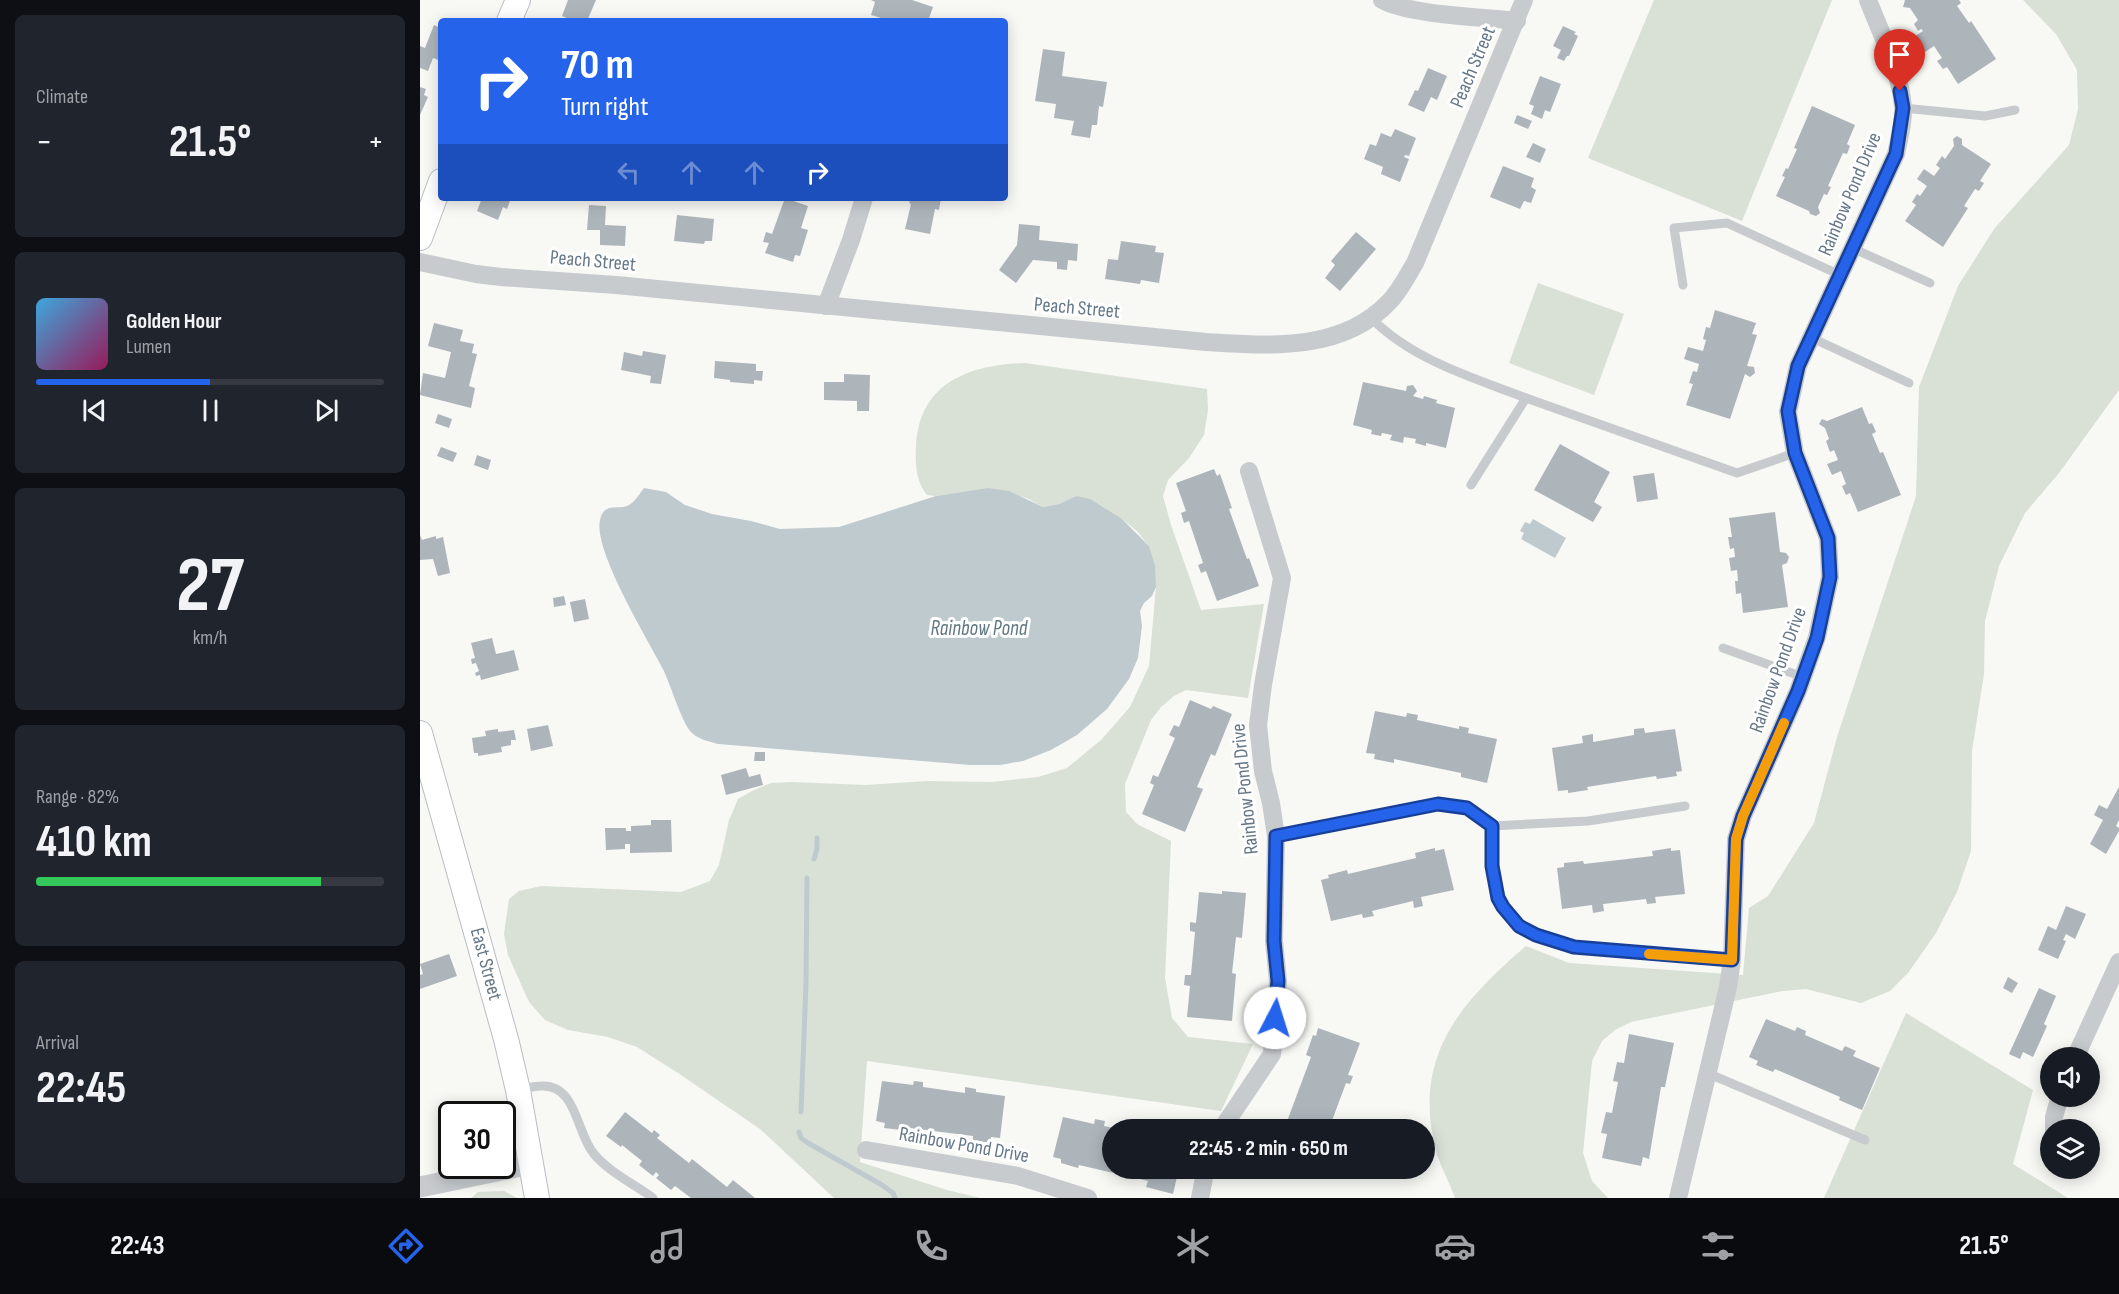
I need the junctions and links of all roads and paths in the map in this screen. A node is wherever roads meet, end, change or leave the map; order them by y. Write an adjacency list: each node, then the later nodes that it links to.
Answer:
1 (518, 0): 5 (main road)
2 (1382, 0): 6 (street)
3 (1524, 0): 6 (street, Peach Street)
4 (1868, 0): 7 (street, Rainbow Pond Drive)
5 (510, 18)
6 (1517, 21): 18 (street, Peach Street)
7 (1903, 108): 8 (lane); 12 (street, Rainbow Pond Drive)
8 (2015, 110)
9 (438, 189): 11 (main road)
10 (863, 201): 17 (street)
11 (420, 237)
12 (1852, 248): 14 (street, Rainbow Pond Drive); 15 (lane)
13 (420, 262): 17 (street, Peach Street)
14 (1840, 275): 16 (lane); 19 (street, Rainbow Pond Drive)
15 (1930, 283)
16 (1683, 285)
17 (826, 306): 18 (street, Peach Street)
18 (1371, 318): 21 (lane)
19 (1812, 338): 20 (lane); 22 (street, Rainbow Pond Drive)
20 (1909, 382)
21 (1526, 399): 22 (lane); 24 (lane)
22 (1795, 453): 26 (street, Rainbow Pond Drive)
23 (1249, 471): 30 (street, Rainbow Pond Drive)
24 (1471, 485)
25 (1723, 648): 26 (lane)
26 (1803, 677): 31 (street, Rainbow Pond Drive)
27 (420, 733): 35 (main road, East Street)
28 (1685, 806): 29 (lane)
29 (1492, 826): 30 (lane); 31 (lane)
30 (1276, 836): 36 (street, Rainbow Pond Drive)
31 (1732, 960): 34 (street, Rainbow Pond Drive)
32 (2119, 962): 33 (street)
33 (2080, 1047)
34 (1707, 1073): 37 (lane); 46 (street, Rainbow Pond Drive)
35 (518, 1090): 39 (main road, East Street); 43 (lane)
36 (1228, 1119)
37 (1865, 1140)
38 (866, 1150): 44 (street, Rainbow Pond Drive)
39 (531, 1164): 41 (street); 42 (main road, East Street)
40 (1204, 1179): 45 (street)
41 (420, 1187)
42 (537, 1198)
43 (653, 1198)
44 (1088, 1198)
45 (1200, 1198)
46 (1678, 1198)

